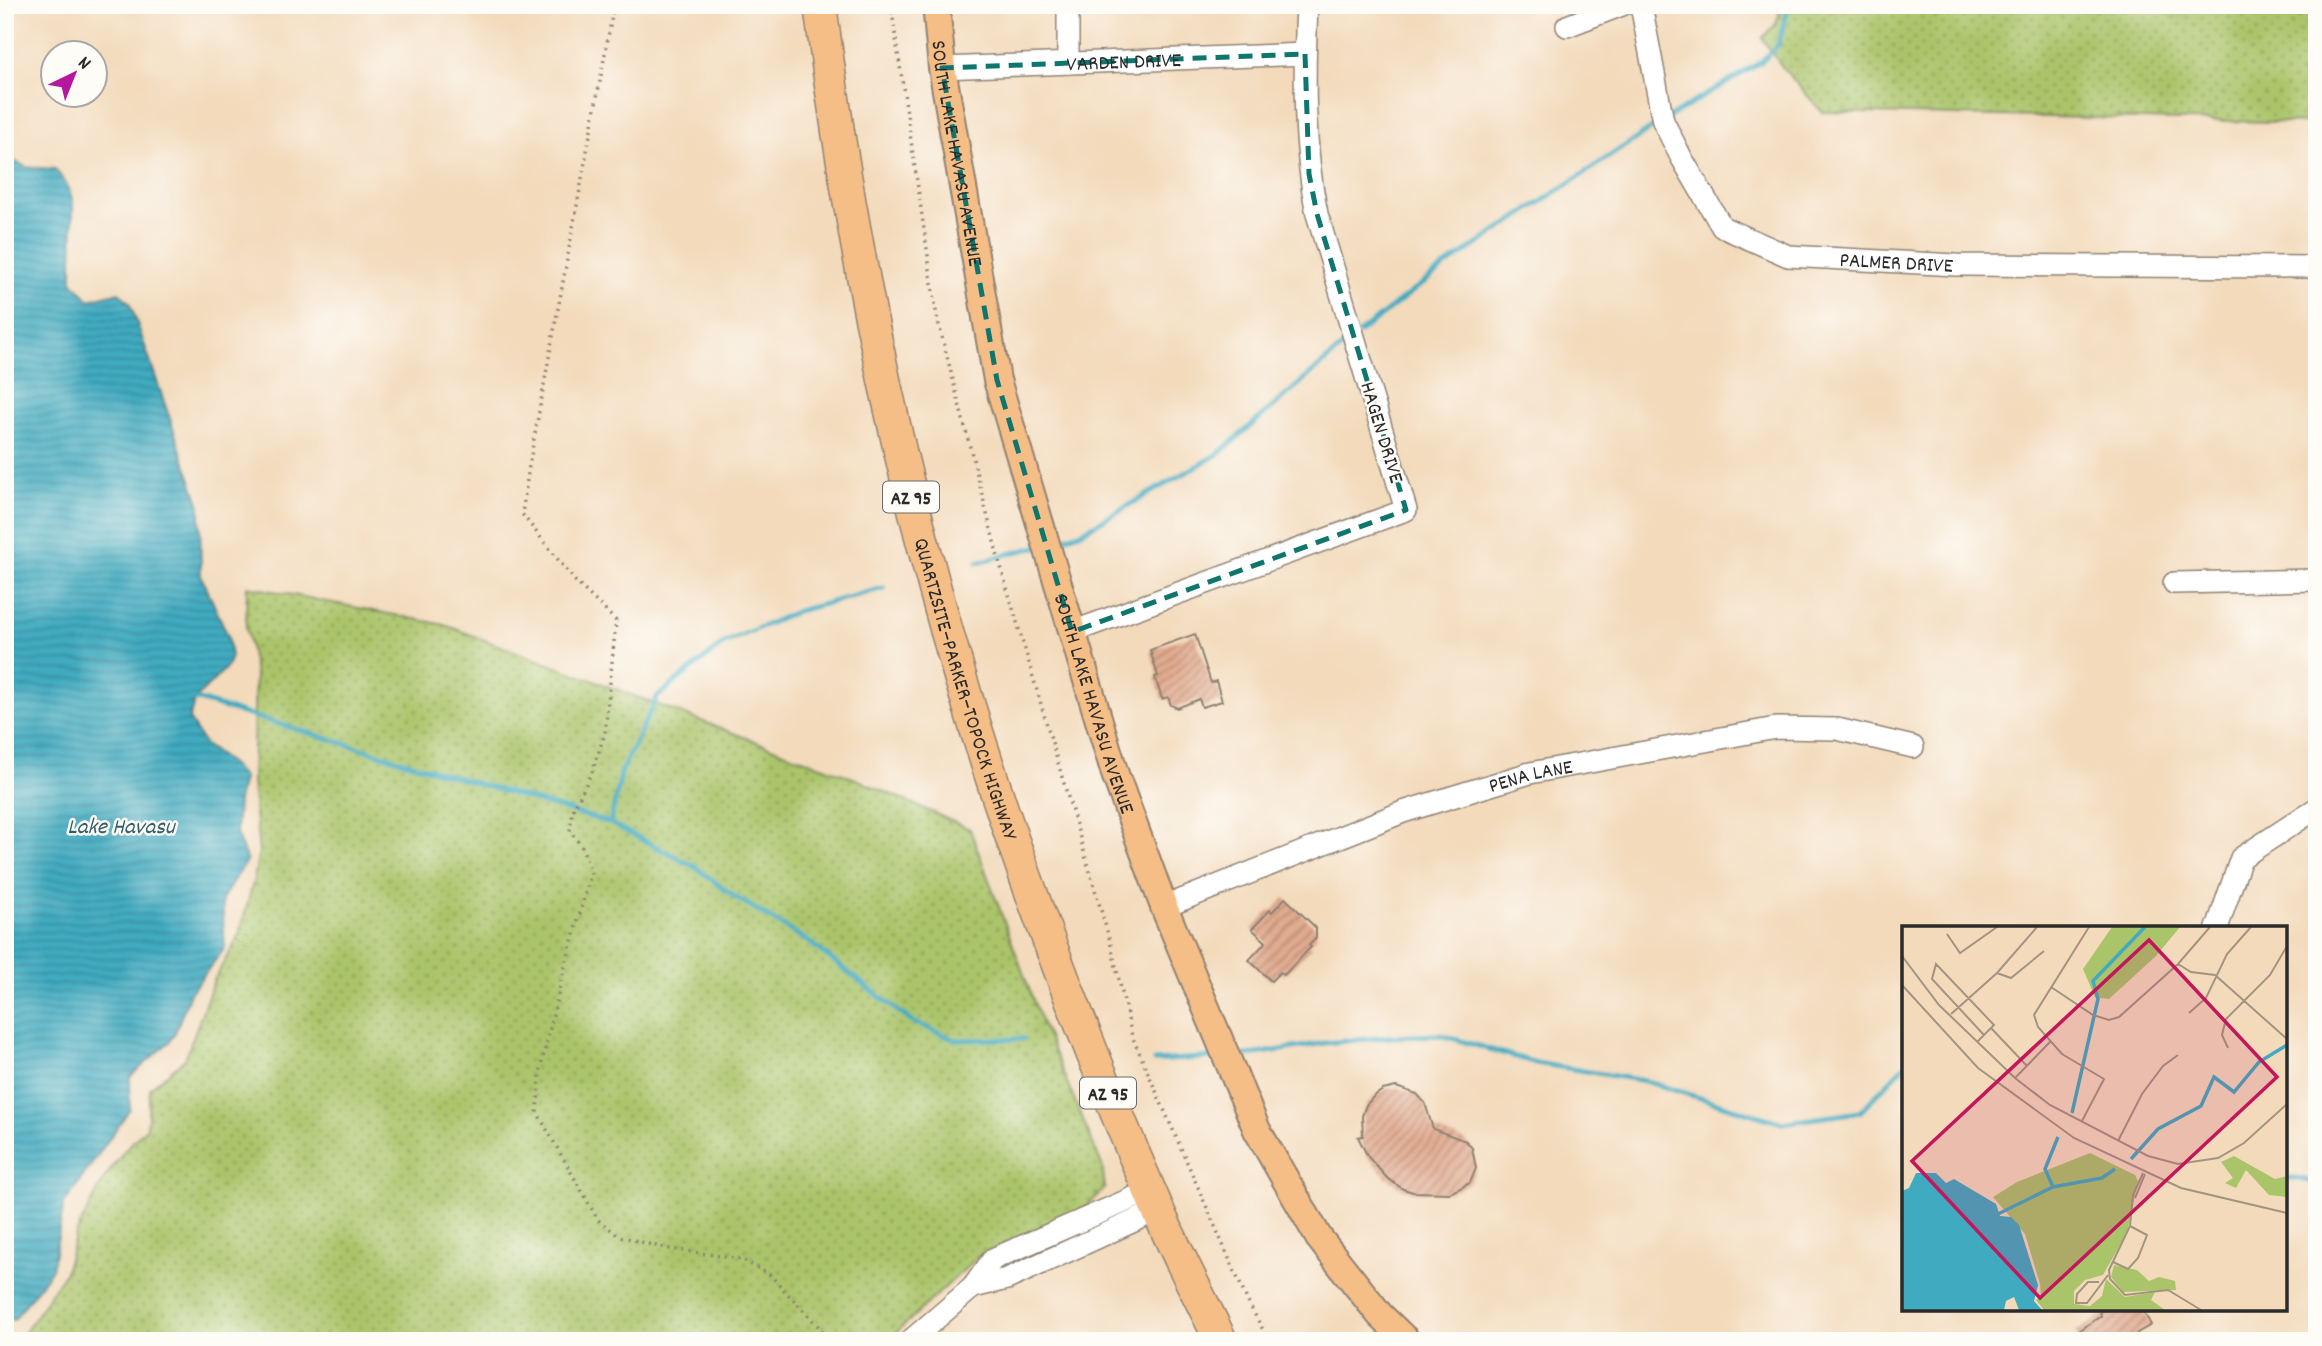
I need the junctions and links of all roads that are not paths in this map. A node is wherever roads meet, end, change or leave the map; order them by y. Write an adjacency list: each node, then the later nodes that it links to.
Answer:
1 (820, 5): 19 (highway, QUARTZSITE–PARKER–TOPOCK HIGHWAY / AZ 95)
2 (936, 5): 10 (main road, SOUTH LAKE HAVASU AVENUE)
3 (1068, 5): 9 (street)
4 (1307, 5): 8 (street, HAGEN DRIVE)
5 (1622, 5): 7 (street)
6 (1642, 5): 11 (street, PALMER DRIVE)
7 (1567, 26)
8 (1305, 54): 9 (street, VARDEN DRIVE); 14 (street, HAGEN DRIVE)
9 (1068, 63): 10 (street, VARDEN DRIVE)
10 (942, 68): 14 (main road, SOUTH LAKE HAVASU AVENUE)
11 (2317, 267)
12 (2317, 580): 13 (street)
13 (2174, 583)
14 (1072, 632): 17 (main road, SOUTH LAKE HAVASU AVENUE)
15 (1913, 747): 17 (street, PENA LANE)
16 (2317, 808): 18 (street)
17 (1164, 907): 22 (main road, SOUTH LAKE HAVASU AVENUE)
18 (2218, 926)
19 (1153, 1200): 20 (street); 21 (highway, QUARTZSITE–PARKER–TOPOCK HIGHWAY / AZ 95)
20 (910, 1341)
21 (1221, 1341)
22 (1407, 1341)

